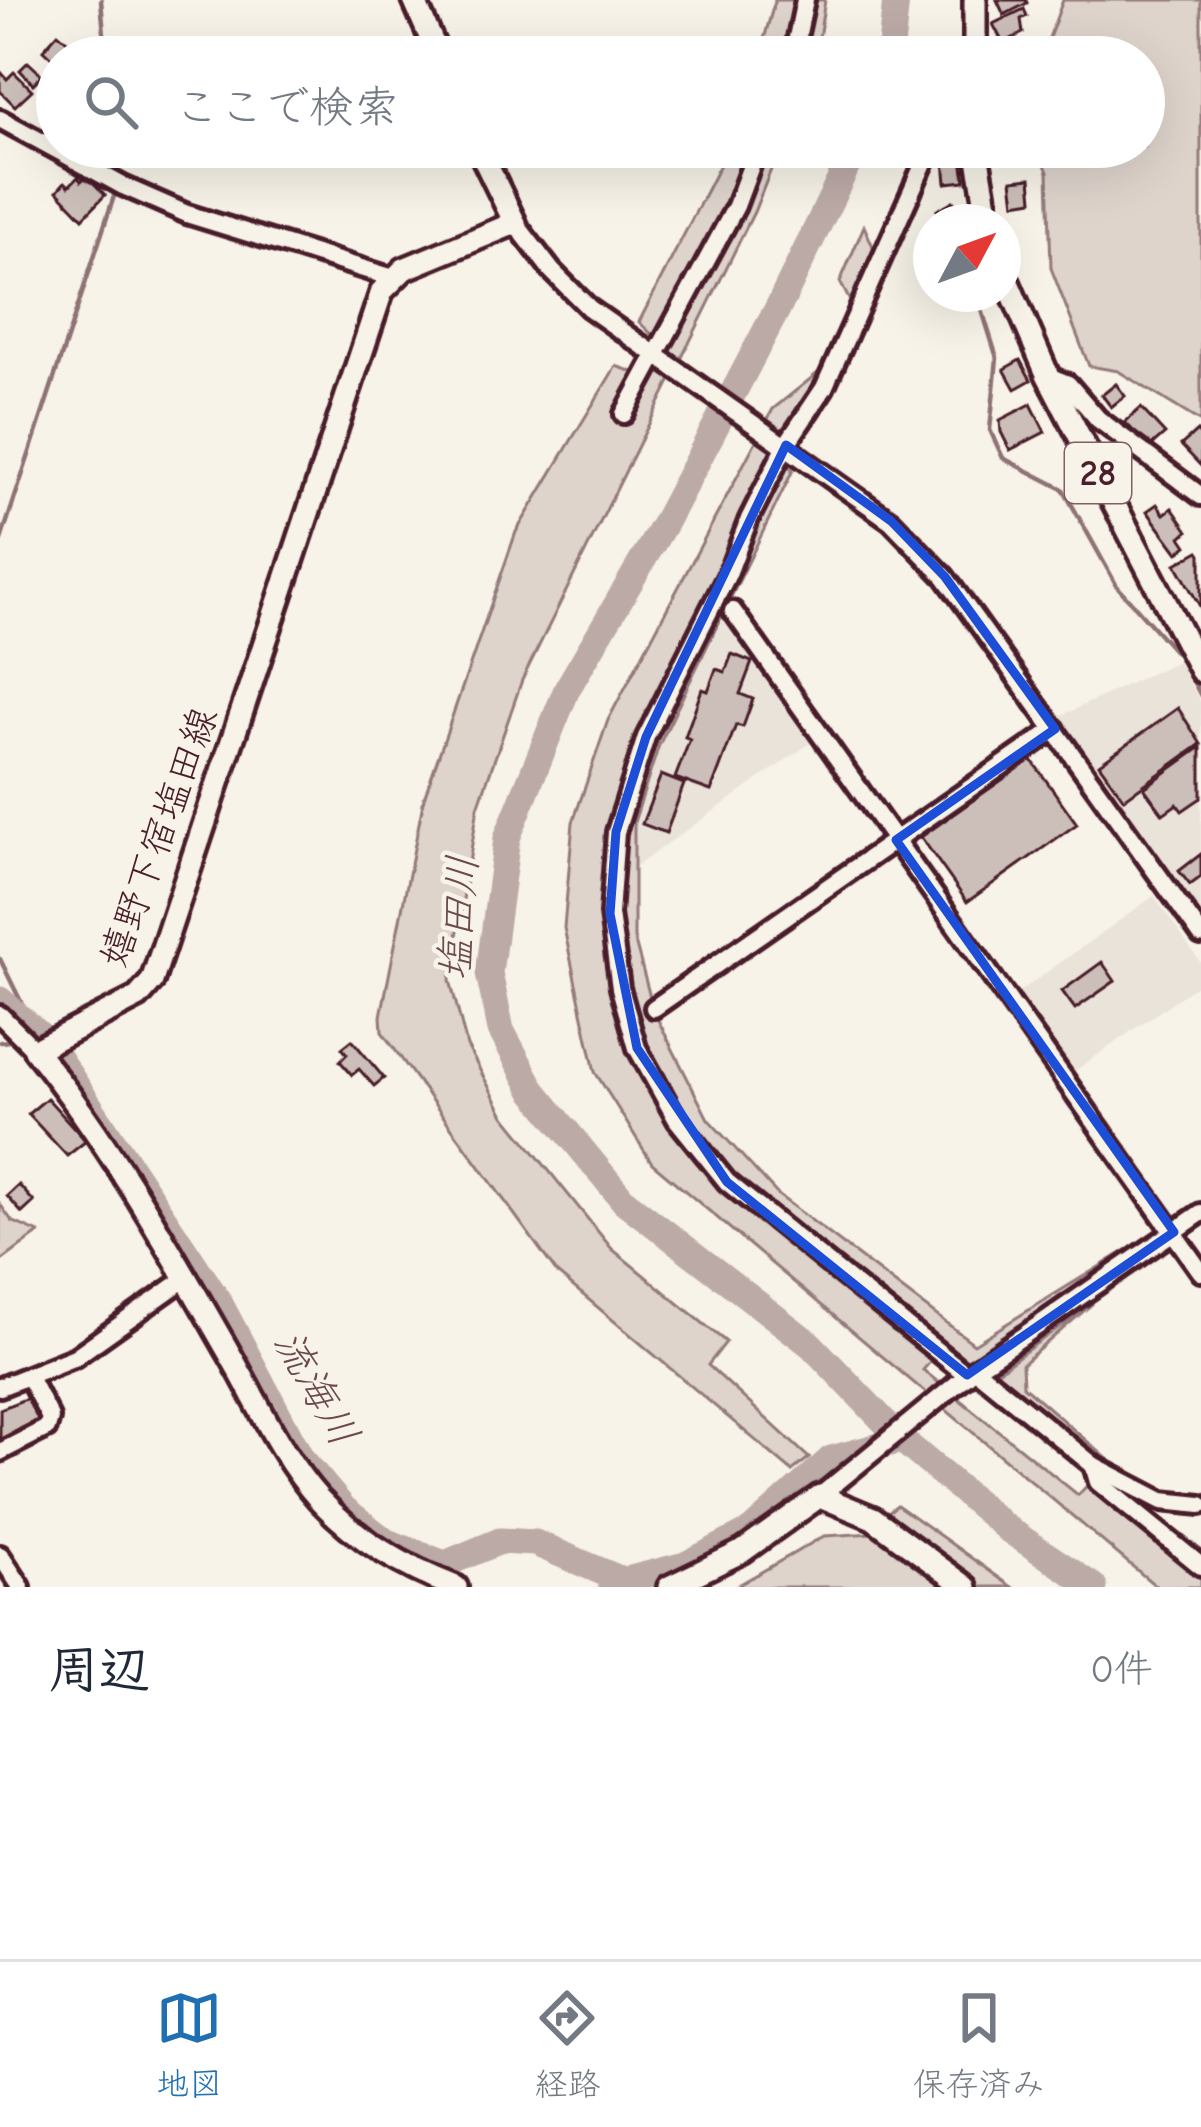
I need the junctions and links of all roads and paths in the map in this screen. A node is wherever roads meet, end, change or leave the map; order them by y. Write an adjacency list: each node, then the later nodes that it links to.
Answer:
1 (414, 0): 4 (main road)
2 (805, 0): 5 (street)
3 (975, 0): 6 (main road)
4 (430, 36)
5 (797, 36)
6 (973, 36)
7 (0, 119): 8 (street)
8 (36, 139)
9 (90, 168): 16 (street)
10 (488, 168): 15 (main road)
11 (750, 168): 18 (street)
12 (923, 168): 21 (street)
13 (980, 168): 14 (main road)
14 (986, 204)
15 (515, 223): 16 (main road); 18 (street)
16 (393, 278): 30 (main road, 嬉野下宿塩田線)
17 (1021, 312): 19 (main road, 28)
18 (655, 357): 20 (street); 21 (street)
19 (1048, 376): 22 (street); 24 (main road, 28)
20 (623, 414)
21 (786, 445): 25 (street); 35 (street)
22 (1201, 496)
23 (734, 611): 26 (street)
24 (1200, 668)
25 (1055, 729): 26 (street); 27 (street)
26 (896, 840): 28 (street); 32 (street)
27 (1201, 935)
28 (654, 1008)
29 (0, 1016): 30 (street)
30 (35, 1050): 34 (main road)
31 (1201, 1213): 32 (street)
32 (1174, 1232): 33 (street); 35 (street)
33 (1201, 1272)
34 (186, 1278): 36 (street); 45 (main road)
35 (967, 1375): 39 (street); 40 (street)
36 (29, 1377): 37 (street); 38 (street)
37 (0, 1387)
38 (0, 1452)
39 (1093, 1465): 41 (street); 43 (street)
40 (829, 1489): 46 (main road); 47 (main road)
41 (1201, 1505)
42 (0, 1555): 44 (street)
43 (1201, 1566)
44 (21, 1587)
45 (456, 1587)
46 (669, 1587)
47 (966, 1587)

